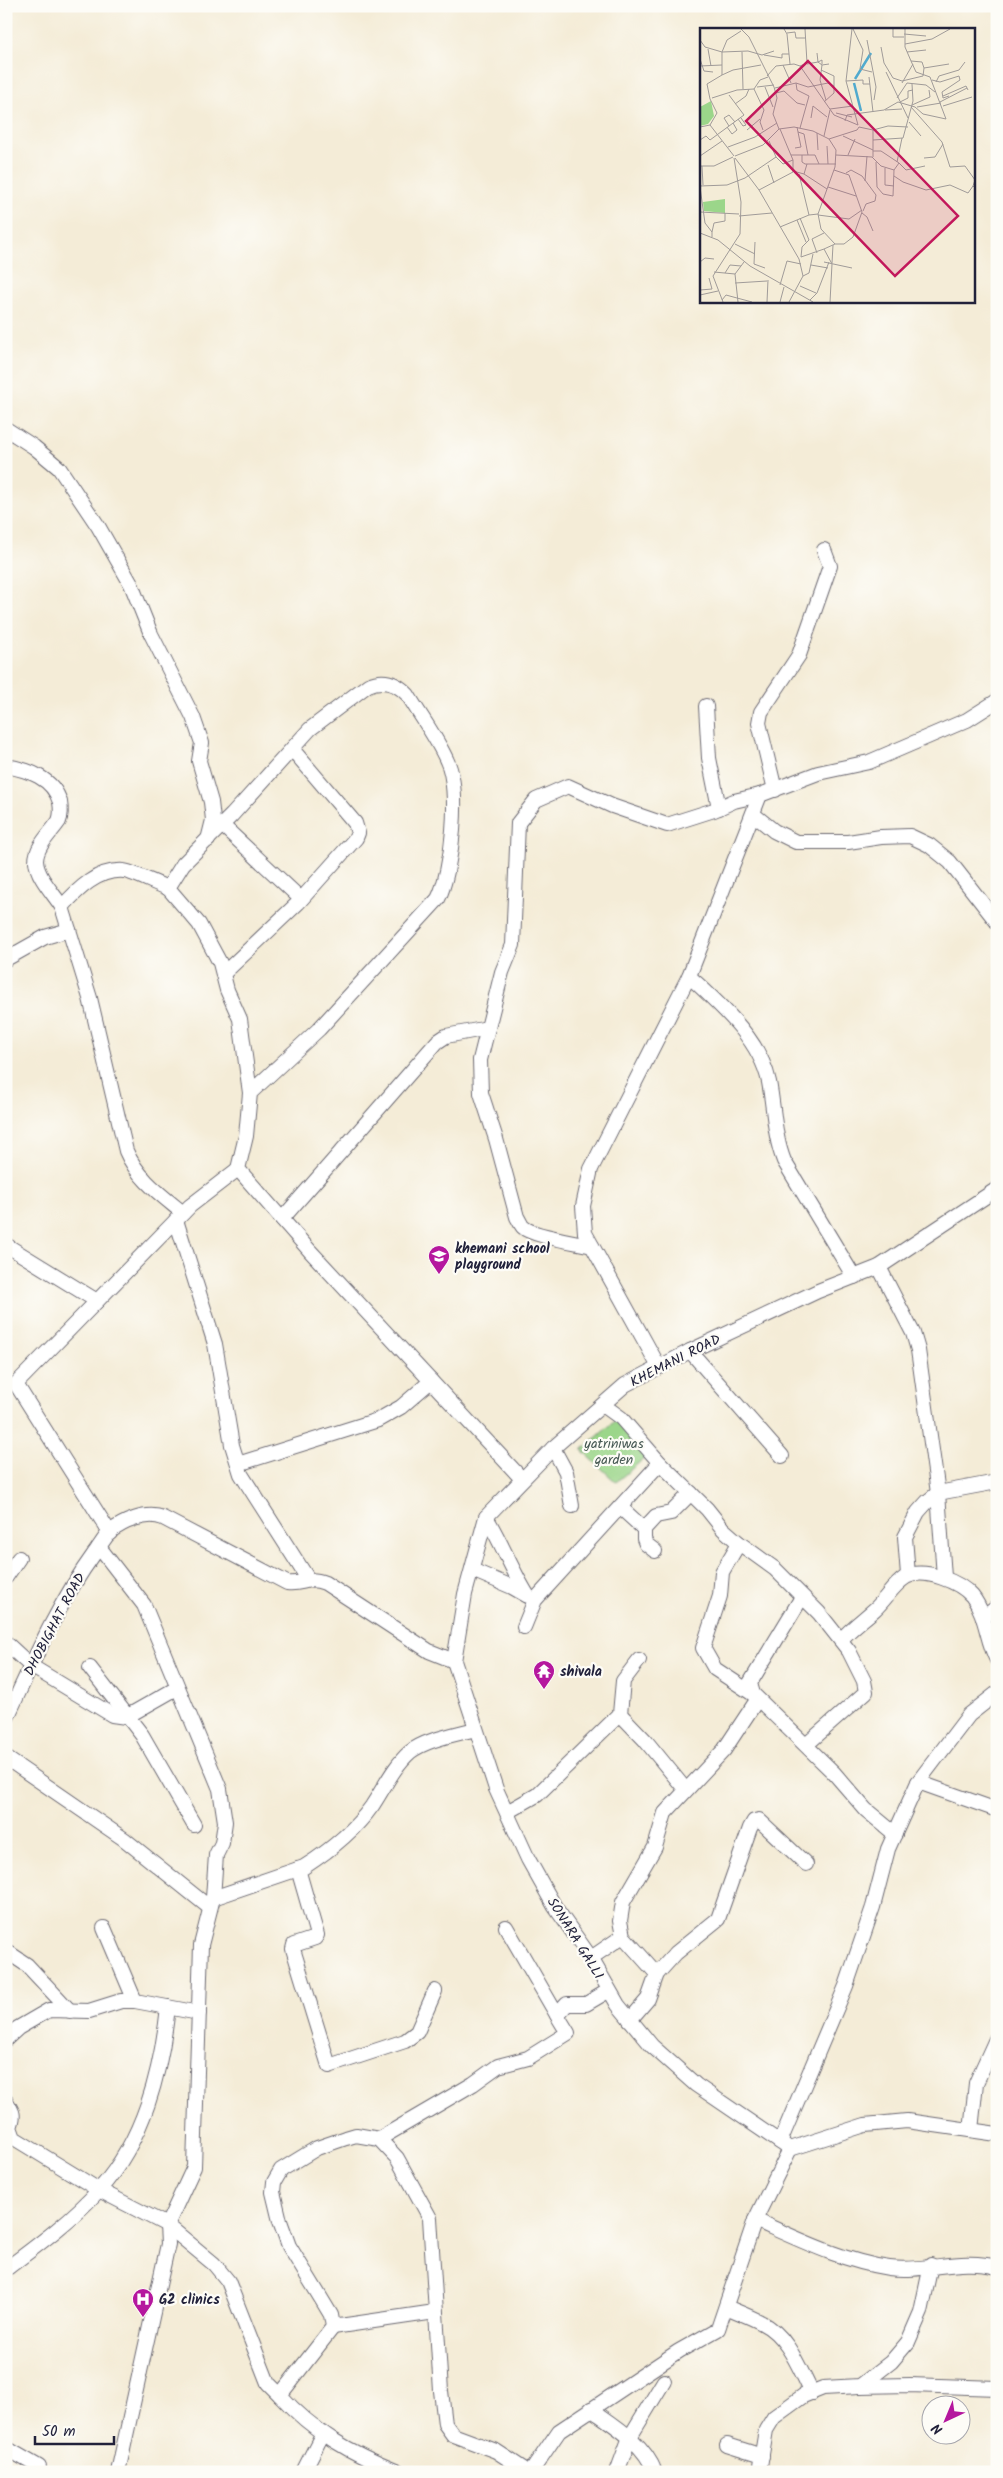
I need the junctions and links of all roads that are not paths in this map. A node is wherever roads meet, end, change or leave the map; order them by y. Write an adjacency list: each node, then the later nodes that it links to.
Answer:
1 (6, 429): 12 (street)
2 (824, 550): 7 (street)
3 (997, 701): 7 (street)
4 (706, 706): 9 (street)
5 (292, 749): 11 (street); 14 (street); 22 (street)
6 (6, 766): 15 (street)
7 (775, 790): 8 (street)
8 (760, 795): 9 (street); 10 (street)
9 (719, 808): 21 (street)
10 (752, 814): 16 (street); 20 (street)
11 (222, 826): 12 (street); 14 (street)
12 (208, 841): 13 (street)
13 (168, 888): 15 (street); 19 (street)
14 (300, 899): 19 (street)
15 (62, 907): 17 (street)
16 (997, 922)
17 (69, 930): 18 (street); 25 (street)
18 (6, 958)
19 (223, 974): 22 (street)
20 (689, 976): 28 (street); 30 (street)
21 (488, 1028): 26 (street); 28 (street)
22 (250, 1092): 23 (street)
23 (238, 1169): 25 (street); 26 (street)
24 (997, 1189): 29 (street, KHEMANI ROAD)
25 (179, 1217): 31 (street); 40 (street)
26 (282, 1219): 34 (street)
27 (6, 1245): 31 (street)
28 (592, 1246): 33 (street)
29 (879, 1267): 30 (street, KHEMANI ROAD); 43 (street)
30 (854, 1277): 32 (street, KHEMANI ROAD)
31 (96, 1301): 35 (street)
32 (690, 1351): 33 (street, KHEMANI ROAD); 38 (street)
33 (659, 1367): 36 (street, KHEMANI ROAD)
34 (431, 1381): 40 (street); 41 (street)
35 (11, 1382): 49 (street)
36 (603, 1405): 37 (street, KHEMANI ROAD); 39 (street)
37 (553, 1448): 41 (street, KHEMANI ROAD); 45 (street)
38 (782, 1456)
39 (660, 1463): 44 (street); 46 (street)
40 (238, 1464): 58 (street)
41 (522, 1479): 47 (street, KHEMANI ROAD)
42 (997, 1482): 43 (street)
43 (938, 1493): 55 (street); 57 (street)
44 (691, 1494): 48 (street); 50 (street)
45 (572, 1506)
46 (620, 1507): 48 (street); 60 (street)
47 (486, 1517): 54 (street, KHEMANI ROAD); 60 (street)
48 (644, 1529): 52 (street)
49 (110, 1532): 51 (street, DHOBIGHAT ROAD); 58 (street)
50 (739, 1543): 59 (street); 73 (street)
51 (99, 1548): 69 (street, DHOBIGHAT ROAD); 71 (street)
52 (655, 1551)
53 (19, 1558): 56 (street)
54 (472, 1570): 60 (street); 68 (street, KHEMANI ROAD)
55 (908, 1575): 57 (street); 64 (street)
56 (6, 1577)
57 (944, 1577): 62 (street)
58 (308, 1579): 68 (street)
59 (802, 1597): 64 (street); 73 (street)
60 (532, 1598): 63 (street)
61 (997, 1607): 62 (street)
62 (983, 1618): 67 (street)
63 (524, 1627)
64 (841, 1640): 78 (street)
65 (6, 1643): 69 (street)
66 (639, 1660): 74 (street)
67 (997, 1660)
68 (454, 1661): 77 (street, SONARA GALLI)
69 (31, 1666): 75 (street); 76 (street, DHOBIGHAT ROAD)
70 (90, 1668): 75 (street)
71 (177, 1688): 75 (street); 88 (street)
72 (997, 1693): 80 (street)
73 (755, 1697): 78 (street); 81 (street)
74 (620, 1714): 81 (street); 83 (street)
75 (126, 1717): 84 (street)
76 (6, 1720)
77 (475, 1729): 83 (street, SONARA GALLI); 87 (street)
78 (806, 1745): 85 (street)
79 (6, 1758): 88 (street)
80 (918, 1782): 82 (street); 85 (street)
81 (685, 1789): 91 (street)
82 (997, 1810)
83 (507, 1812): 93 (street, SONARA GALLI)
84 (194, 1825)
85 (895, 1834): 109 (street)
86 (806, 1864): 94 (street)
87 (298, 1869): 88 (street); 95 (street)
88 (211, 1903): 100 (street)
89 (506, 1927): 101 (street)
90 (104, 1928): 97 (street)
91 (623, 1936): 93 (street); 94 (street)
92 (6, 1951): 99 (street)
93 (592, 1958): 96 (street, SONARA GALLI)
94 (657, 1974): 102 (street)
95 (435, 1991)
96 (608, 1991): 101 (street); 102 (street, SONARA GALLI)
97 (135, 2001): 98 (street); 99 (street)
98 (168, 2007): 100 (street); 110 (street)
99 (70, 2011): 104 (street)
100 (199, 2013): 112 (street)
101 (557, 2015): 108 (street)
102 (630, 2020): 109 (street, SONARA GALLI)
103 (997, 2037): 106 (street)
104 (6, 2039)
105 (6, 2101): 110 (street)
106 (971, 2130): 107 (street); 109 (street)
107 (997, 2134)
108 (378, 2139): 117 (street); 118 (street)
109 (785, 2146): 111 (street)
110 (99, 2190): 112 (street); 115 (street)
111 (755, 2220): 113 (street); 116 (street)
112 (167, 2225): 123 (street); 131 (street)
113 (931, 2265): 114 (street); 120 (street)
114 (997, 2267)
115 (6, 2269)
116 (726, 2307): 122 (street); 124 (street)
117 (435, 2312): 118 (street); 134 (street)
118 (333, 2327): 123 (street)
119 (664, 2381): 126 (street)
120 (860, 2386): 121 (street); 122 (street)
121 (997, 2388)
122 (812, 2393): 129 (street)
123 (280, 2395): 125 (street)
124 (591, 2409): 126 (street); 134 (street)
125 (323, 2433): 132 (street); 133 (street)
126 (630, 2437): 135 (street); 136 (street)
127 (728, 2445): 129 (street)
128 (6, 2448): 130 (street)
129 (762, 2456): 137 (street)
130 (40, 2470)
131 (118, 2472)
132 (304, 2472)
133 (398, 2472)
134 (530, 2472)
135 (617, 2472)
136 (655, 2472)
137 (759, 2472)

